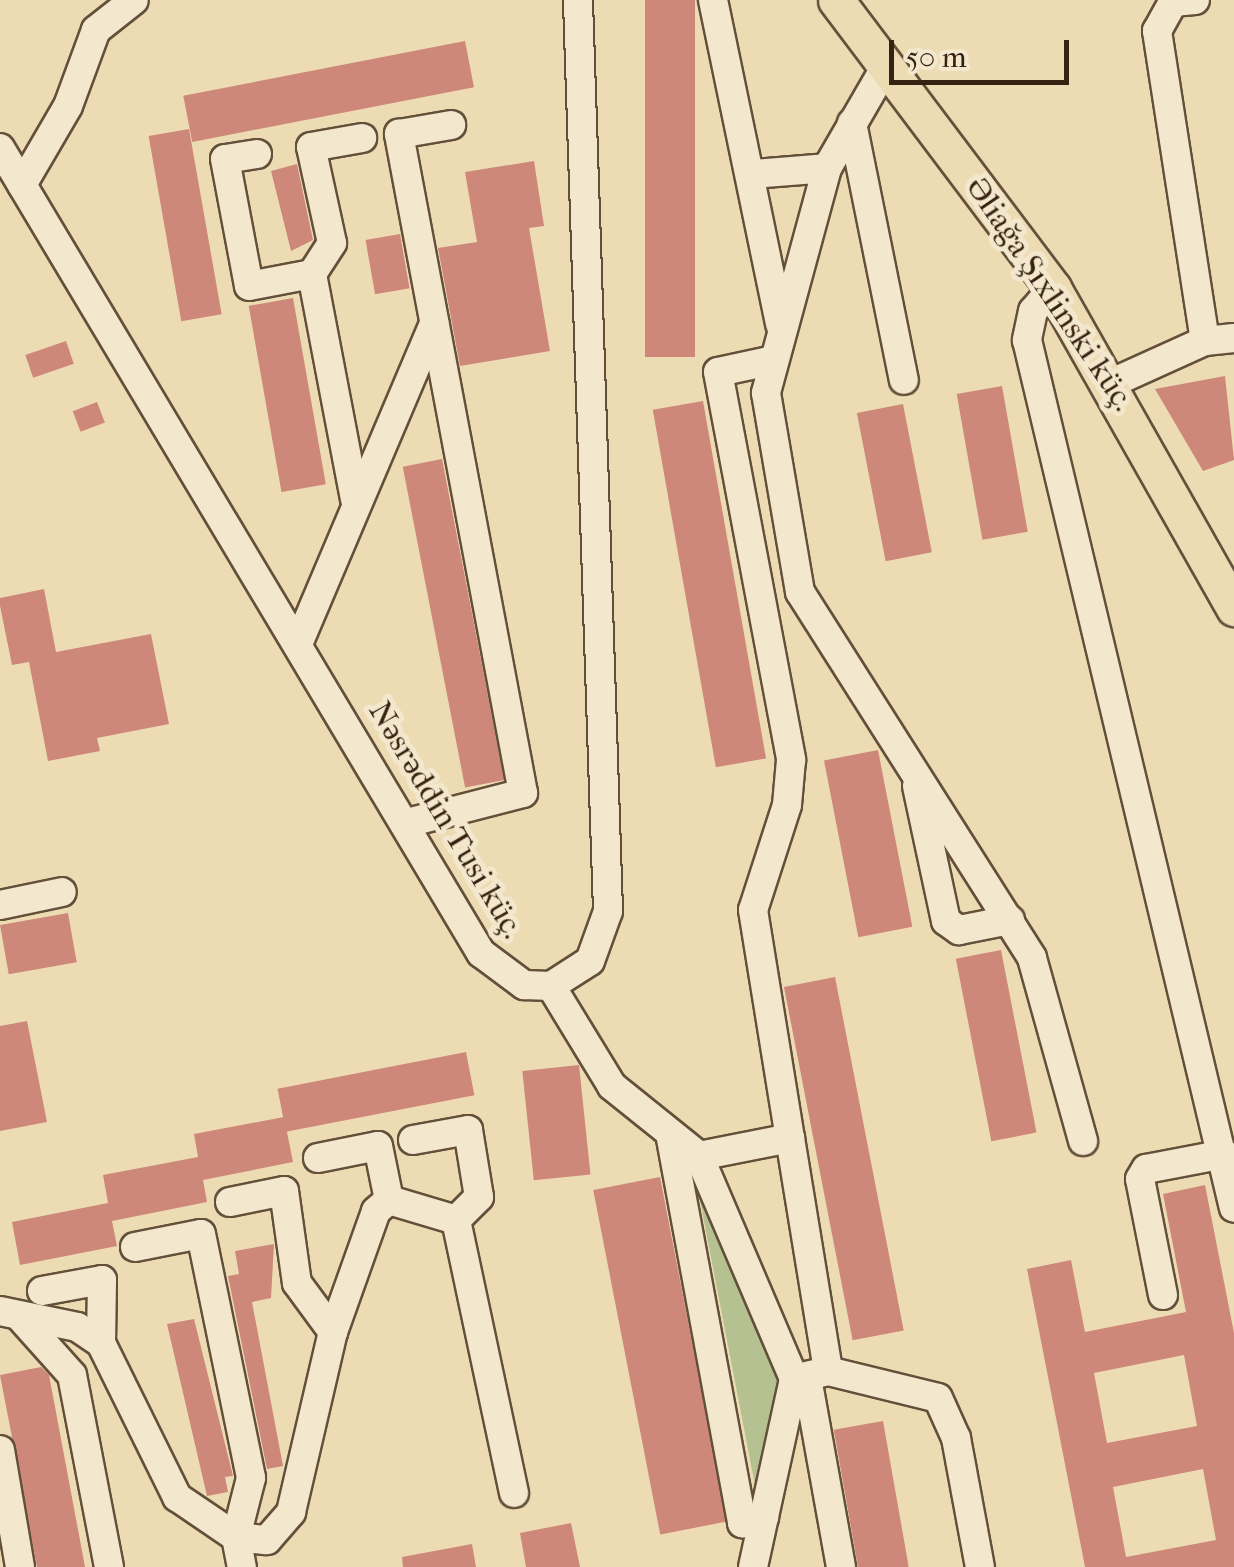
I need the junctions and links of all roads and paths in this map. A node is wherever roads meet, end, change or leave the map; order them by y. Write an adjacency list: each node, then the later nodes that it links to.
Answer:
1 (134, 0): 14 (street)
2 (578, 0): 31 (street)
3 (713, 0): 13 (street)
4 (836, 0): 6 (main road, Əliağa Şıxlinski küç.)
5 (1180, 1): 19 (street)
6 (886, 66): 7 (street); 16 (main road, Əliağa Şıxlinski küç.)
7 (852, 123): 12 (street); 21 (street)
8 (451, 125): 17 (street)
9 (362, 138): 15 (street)
10 (0, 148): 14 (street, Nəsrəddin Tusi küç.)
11 (257, 154): 15 (street)
12 (827, 168): 13 (street); 20 (street)
13 (753, 174): 20 (street)
14 (22, 185): 25 (street, Nəsrəddin Tusi küç.)
15 (312, 274): 23 (street)
16 (1053, 288): 22 (main road, Əliağa Şıxlinski küç.); 36 (street)
17 (434, 323): 23 (street); 27 (street)
18 (1234, 338): 19 (street)
19 (1205, 341): 22 (street)
20 (778, 348): 26 (street); 32 (street)
21 (904, 380)
22 (1114, 382): 24 (main road, Əliağa Şıxlinski küç.)
23 (355, 499): 25 (street)
24 (1234, 608)
25 (298, 644): 27 (street, Nəsrəddin Tusi küç.)
26 (914, 770): 30 (street); 30 (street)
27 (407, 823): 31 (street, Nəsrəddin Tusi küç.)
28 (62, 892): 29 (street)
29 (0, 904)
30 (1010, 920): 35 (street)
31 (551, 986): 34 (street)
32 (790, 1138): 37 (street); 49 (street)
33 (413, 1140): 42 (street)
34 (671, 1140): 37 (street); 52 (street)
35 (1083, 1141)
36 (1225, 1154): 41 (street); 45 (street)
37 (699, 1156): 49 (street)
38 (318, 1158): 39 (street)
39 (389, 1200): 42 (street); 47 (street)
40 (230, 1202): 47 (street)
41 (1234, 1208)
42 (456, 1220): 51 (street)
43 (136, 1246): 53 (street)
44 (42, 1291): 48 (street)
45 (1163, 1295)
46 (10, 1314): 48 (street); 55 (street)
47 (333, 1332): 53 (street)
48 (101, 1343): 53 (street)
49 (810, 1376): 52 (street); 58 (street); 59 (street)
50 (0, 1450): 54 (street)
51 (514, 1493)
52 (764, 1517): 57 (street)
53 (236, 1537): 56 (street)
54 (20, 1567)
55 (109, 1567)
56 (242, 1567)
57 (752, 1567)
58 (841, 1567)
59 (980, 1567)

